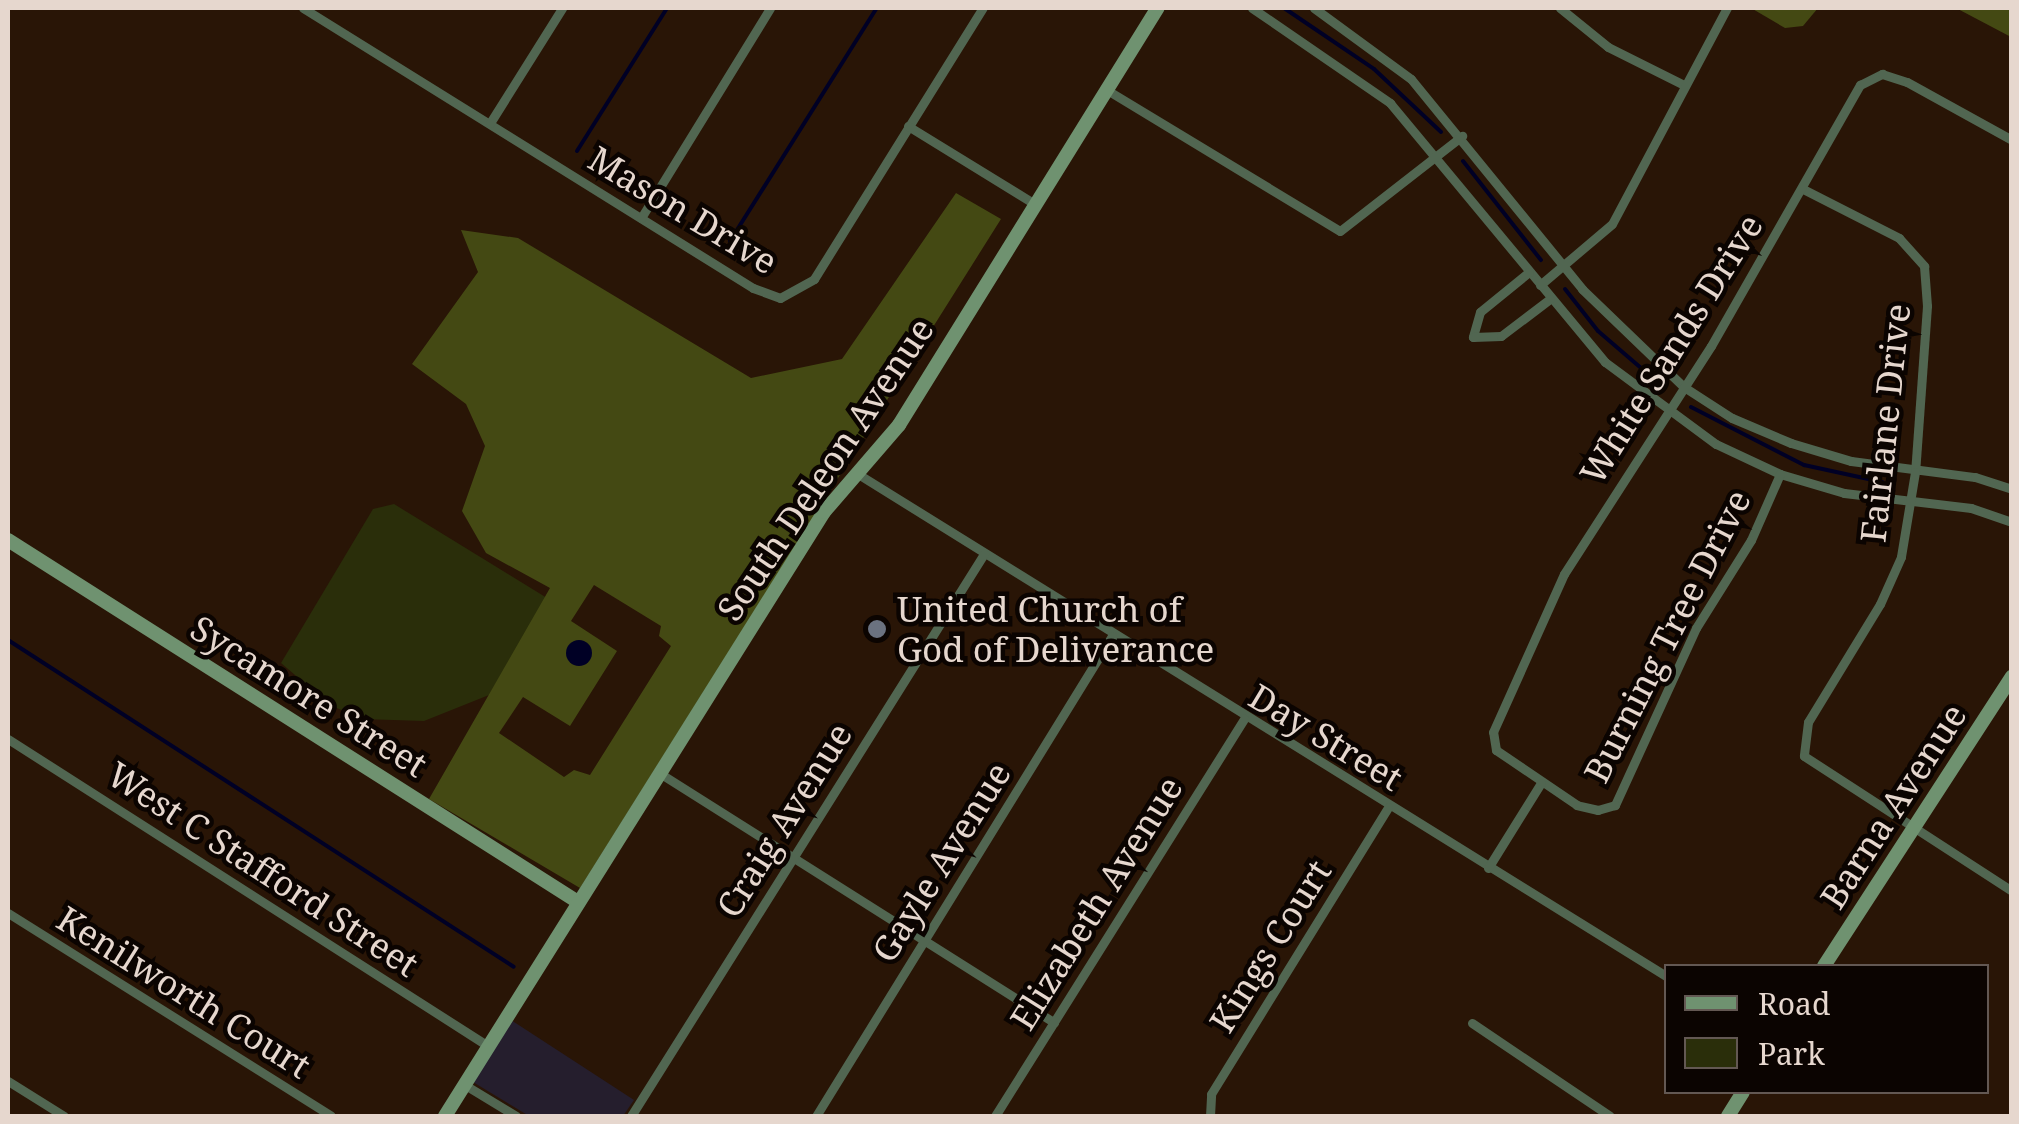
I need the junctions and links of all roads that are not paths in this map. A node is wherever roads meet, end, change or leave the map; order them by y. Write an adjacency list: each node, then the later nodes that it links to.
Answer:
1 (303, 8): 12 (street, Mason Drive)
2 (562, 8): 12 (street)
3 (770, 8): 19 (street)
4 (984, 8): 13 (street, Mason Drive)
5 (1158, 8): 11 (street, South Deleon Avenue)
6 (1252, 8): 16 (street)
7 (1314, 8): 14 (street)
8 (1560, 8): 10 (street)
9 (1727, 8): 10 (street)
10 (1684, 85): 20 (street)
11 (1107, 90): 16 (street); 18 (street, South Deleon Avenue)
12 (490, 123): 19 (street, Mason Drive)
13 (908, 126): 18 (street); 19 (street, Mason Drive)
14 (1462, 136): 16 (street); 20 (street)
15 (2012, 140): 17 (street, White Sands Drive)
16 (1438, 156): 21 (street)
17 (1803, 189): 24 (street, White Sands Drive); 26 (street, Fairlane Drive)
18 (1035, 204): 27 (street, South Deleon Avenue)
19 (641, 218)
20 (1564, 268): 22 (street); 24 (street)
21 (1530, 272): 22 (street); 23 (street)
22 (1540, 286): 23 (street)
23 (1550, 299): 25 (street)
24 (1684, 387): 25 (street, White Sands Drive); 26 (street)
25 (1668, 411): 28 (street); 39 (street, White Sands Drive)
26 (1915, 472): 29 (street); 30 (street, Fairlane Drive)
27 (858, 474): 33 (street, Day Street); 38 (street, South Deleon Avenue)
28 (1780, 474): 30 (street); 39 (street, Burning Tree Drive)
29 (2012, 489)
30 (1911, 503): 31 (street); 41 (street, Fairlane Drive)
31 (2012, 522)
32 (8, 540): 45 (street, Sycamore Street)
33 (984, 554): 34 (street, Day Street); 42 (street, Craig Avenue)
34 (1112, 636): 36 (street, Day Street); 47 (street, Gayle Avenue)
35 (2009, 686): 41 (street, Barna Avenue)
36 (1244, 720): 40 (street, Day Street); 50 (street, Elizabeth Avenue)
37 (8, 738): 52 (street, West C Stafford Street)
38 (661, 774): 42 (street); 45 (street, South Deleon Avenue)
39 (1541, 783): 43 (street)
40 (1388, 807): 43 (street, Day Street); 62 (street, Kings Court)
41 (1915, 830): 44 (street, Fairlane Drive); 48 (street, Barna Avenue)
42 (792, 857): 47 (street); 59 (street, Craig Avenue)
43 (1488, 868): 49 (street, Day Street)
44 (2012, 891)
45 (578, 902): 52 (street, South Deleon Avenue)
46 (8, 913): 56 (street, Kenilworth Court)
47 (925, 940): 50 (street); 60 (street, Gayle Avenue)
48 (1825, 964)
49 (1664, 975)
50 (1054, 1022): 61 (street, Elizabeth Avenue)
51 (1472, 1023): 63 (street)
52 (488, 1046): 54 (street, South Deleon Avenue)
53 (8, 1081): 55 (street)
54 (465, 1085): 57 (street, South Deleon Avenue); 58 (street)
55 (64, 1116)
56 (331, 1116)
57 (445, 1116)
58 (516, 1116)
59 (631, 1116)
60 (816, 1116)
61 (995, 1116)
62 (1210, 1116)
63 (1610, 1116)

